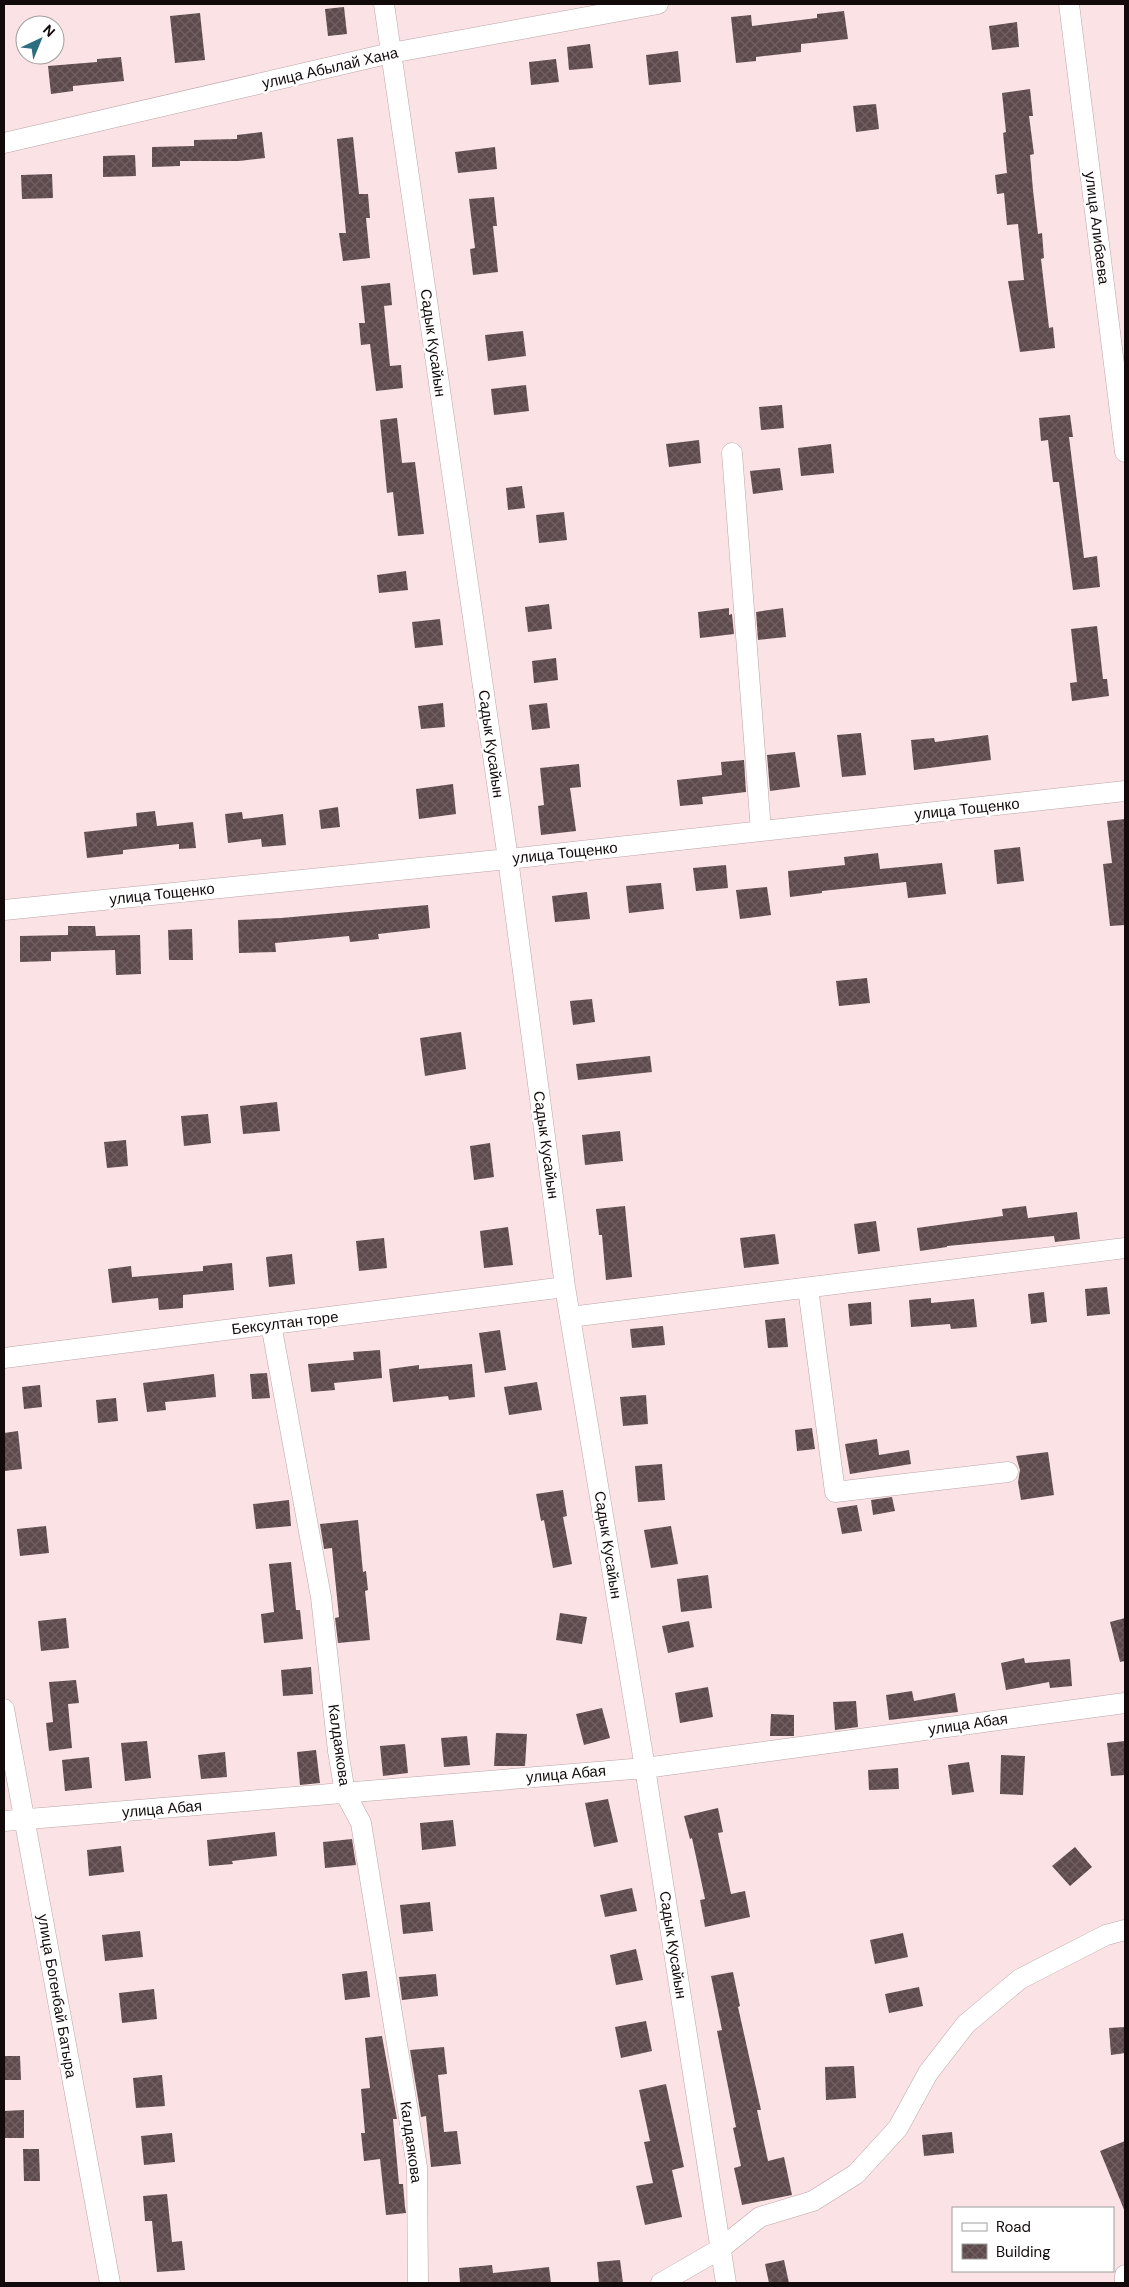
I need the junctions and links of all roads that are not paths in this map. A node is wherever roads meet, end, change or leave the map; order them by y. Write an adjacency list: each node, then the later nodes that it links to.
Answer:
1 (384, 4): 4 (street, Садык Кусайын)
2 (658, 4): 4 (street, улица Абылай Хана)
3 (1069, 4): 7 (street, улица Алибаева)
4 (391, 54): 5 (street, улица Абылай Хана); 10 (street, Садык Кусайын)
5 (4, 143)
6 (732, 452): 9 (street)
7 (1125, 452)
8 (1125, 791): 9 (street, улица Тощенко)
9 (761, 831): 10 (street, улица Тощенко)
10 (508, 859): 11 (street, улица Тощенко); 13 (street, Садык Кусайын)
11 (4, 910)
12 (1125, 1248): 14 (street)
13 (565, 1287): 15 (street, Садык Кусайын); 16 (street, Бексултан торе)
14 (808, 1288): 15 (street); 18 (street)
15 (570, 1318): 21 (street, Садык Кусайын)
16 (271, 1324): 17 (street, Бексултан торе); 22 (street, Калдаякова)
17 (4, 1358)
18 (1008, 1472)
19 (1125, 1702): 21 (street, улица Абая)
20 (4, 1709): 23 (street, улица Богенбай Батыра)
21 (646, 1768): 22 (street, улица Абая); 26 (street, Садык Кусайын)
22 (345, 1793): 23 (street, улица Абая); 29 (street, Калдаякова)
23 (25, 1820): 24 (street, улица Абая); 28 (street, улица Богенбай Батыра)
24 (4, 1821)
25 (1125, 1930): 26 (street)
26 (720, 2249): 30 (street); 31 (street, Садык Кусайын)
27 (1125, 2275): 32 (street)
28 (110, 2283)
29 (418, 2283)
30 (661, 2283)
31 (726, 2283)
32 (1125, 2283)

